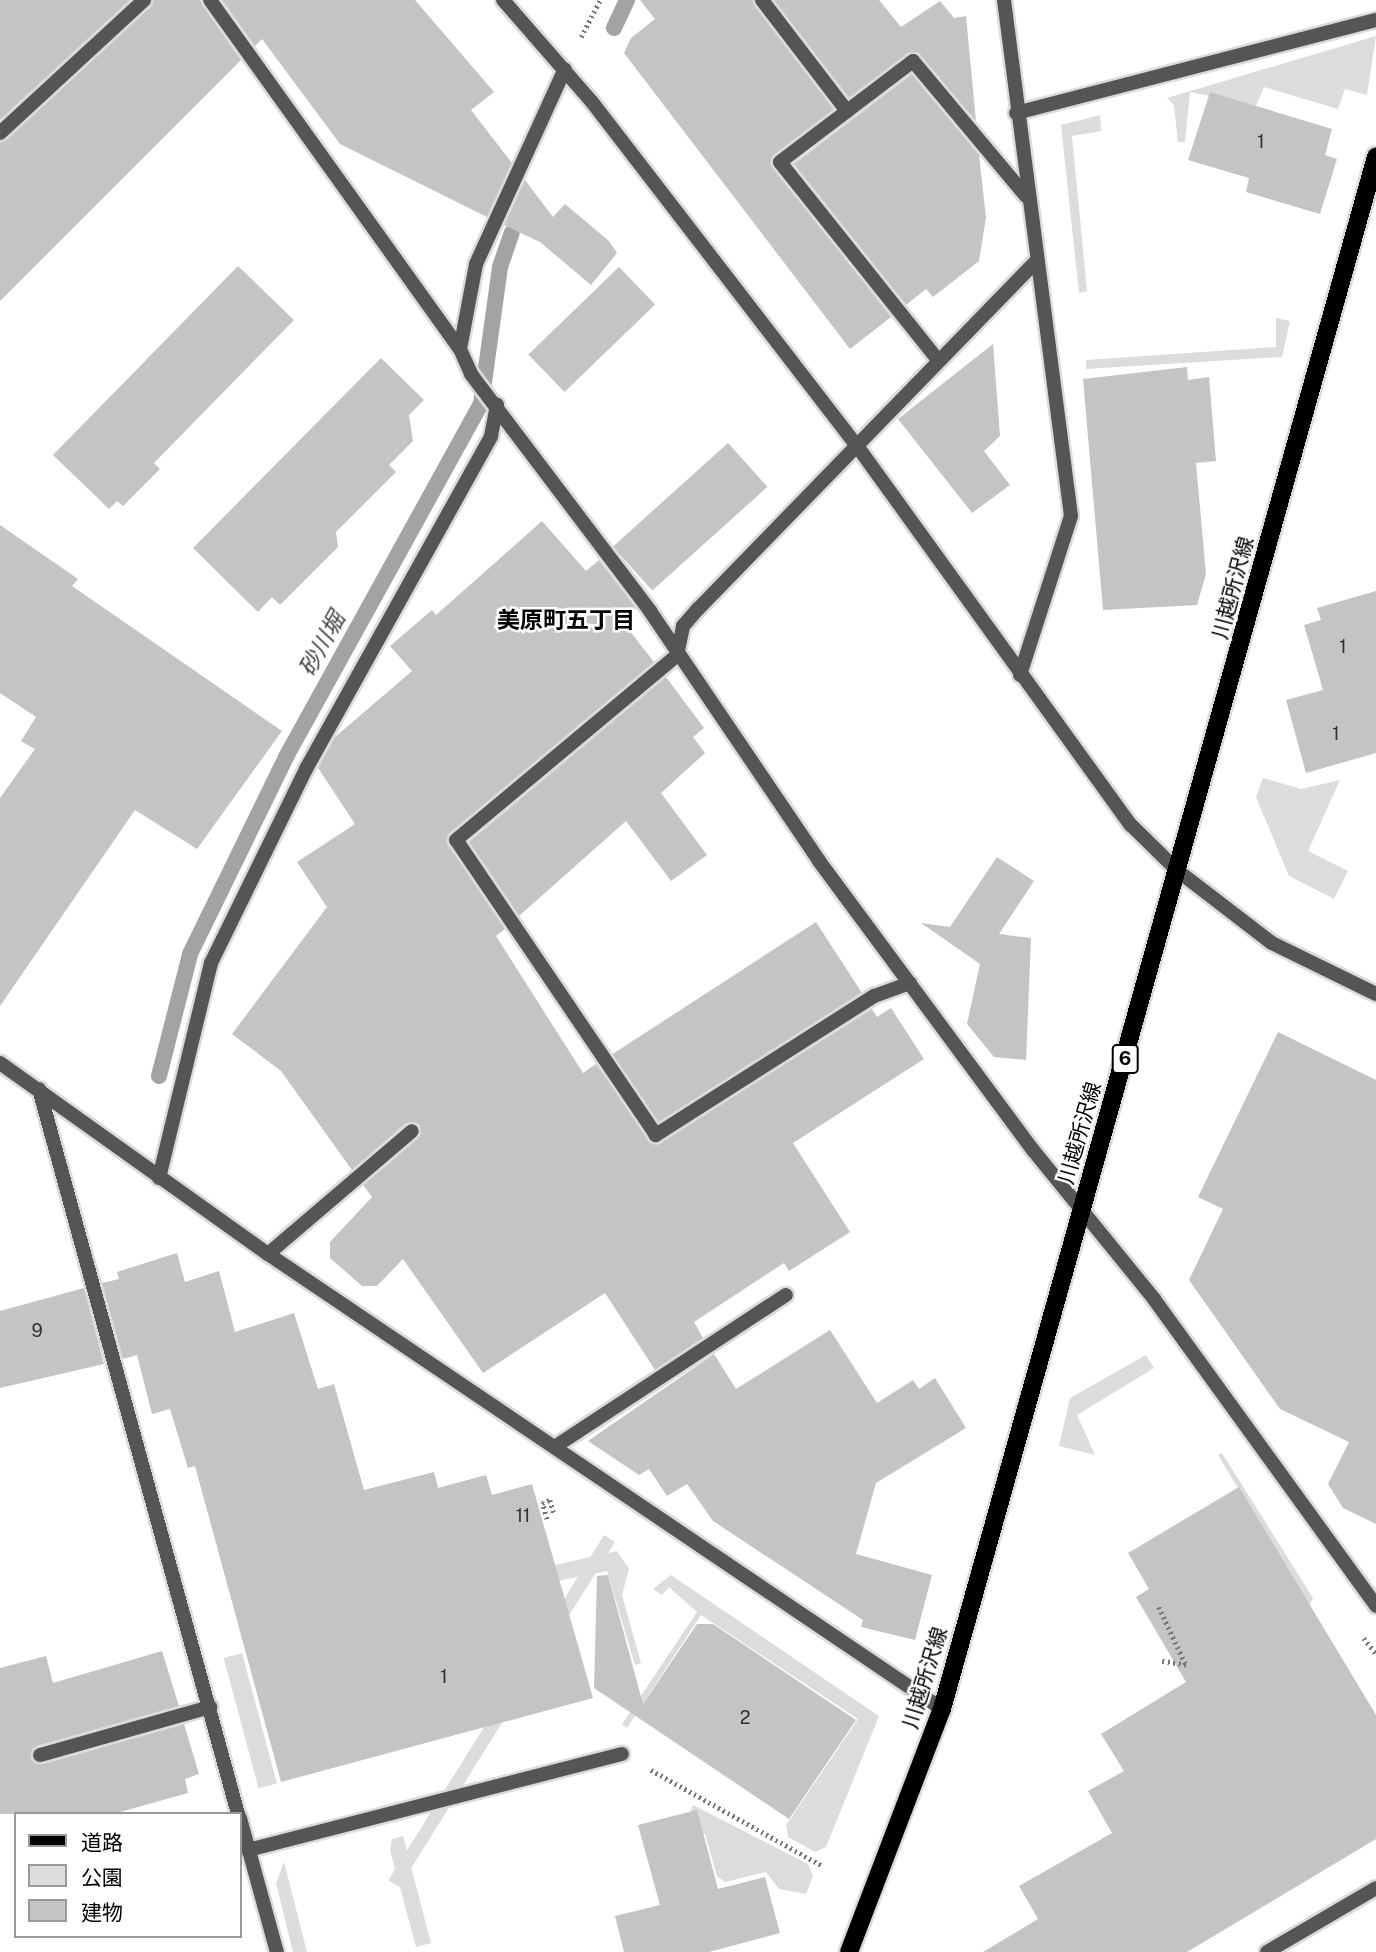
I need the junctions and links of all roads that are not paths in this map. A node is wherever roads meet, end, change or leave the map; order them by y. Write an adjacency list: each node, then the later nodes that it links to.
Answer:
1 (144, 0): 10 (street)
2 (210, 0): 14 (street)
3 (503, 0): 7 (street)
4 (762, 0): 8 (street)
5 (1004, 0): 9 (street)
6 (1376, 20): 9 (street)
7 (565, 69): 14 (street); 17 (street)
8 (847, 111): 12 (street); 15 (street)
9 (1016, 113): 12 (street)
10 (0, 133)
11 (1376, 157): 20 (main road, 川越所沢線 / 6)
12 (1026, 196): 13 (street)
13 (1035, 262): 15 (street); 19 (street)
14 (460, 349): 16 (street)
15 (938, 360): 17 (street)
16 (497, 405): 18 (street); 26 (street)
17 (855, 443): 18 (street); 19 (street)
18 (677, 655): 21 (street); 21 (street)
19 (1020, 674): 20 (street)
20 (1178, 871): 22 (street); 27 (main road, 川越所沢線 / 6)
21 (909, 983): 27 (street)
22 (1376, 994)
23 (0, 1063): 24 (street)
24 (39, 1089): 26 (street); 32 (street)
25 (412, 1131): 28 (street)
26 (159, 1178): 28 (street)
27 (1081, 1211): 31 (street); 33 (main road, 川越所沢線 / 6)
28 (268, 1254): 30 (street)
29 (786, 1295): 30 (street)
30 (556, 1446): 33 (street)
31 (1376, 1606)
32 (210, 1707): 35 (street); 36 (street)
33 (942, 1709): 41 (main road, 川越所沢線 / 6)
34 (622, 1754): 38 (street)
35 (40, 1755)
36 (238, 1812)
37 (242, 1827): 38 (street)
38 (248, 1850): 40 (street)
39 (1376, 1888): 42 (street)
40 (277, 1952)
41 (849, 1952)
42 (1268, 1952)

